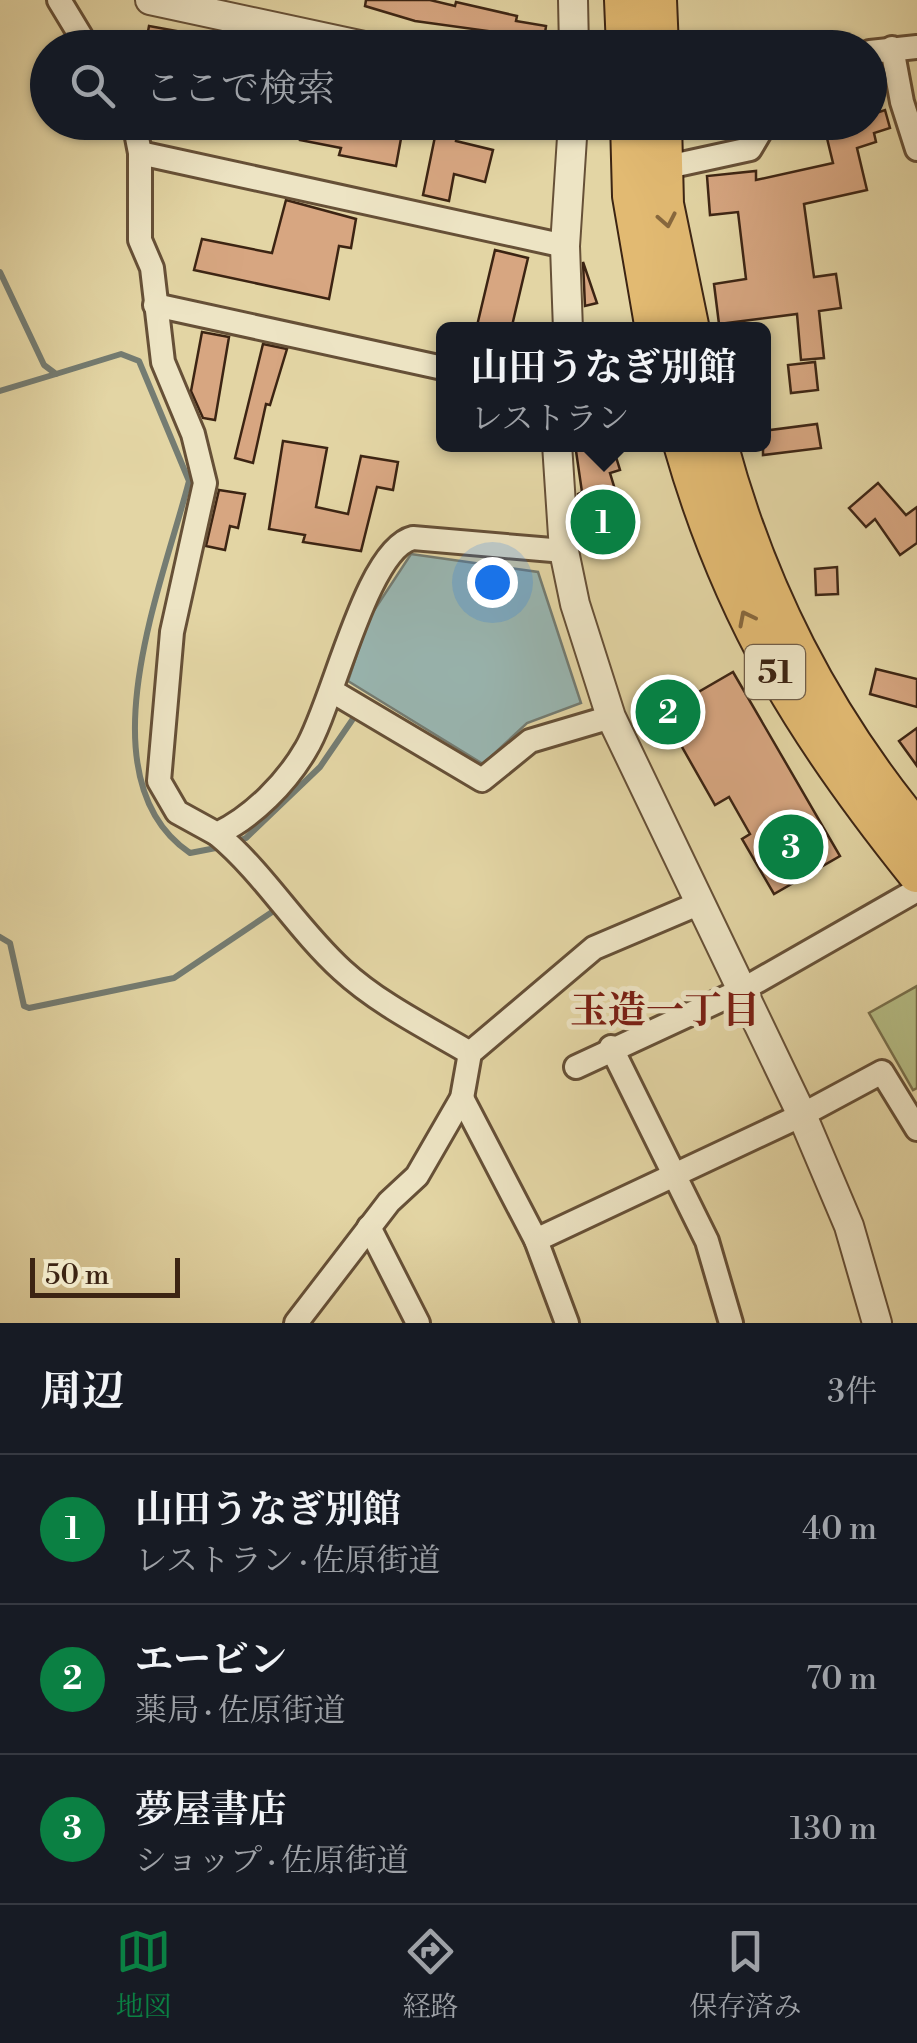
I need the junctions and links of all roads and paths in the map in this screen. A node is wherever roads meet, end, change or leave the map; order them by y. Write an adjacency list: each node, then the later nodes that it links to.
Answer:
1 (59, 0): 6 (street)
2 (151, 0): 7 (street)
3 (573, 0): 8 (street)
4 (624, 0): 9 (highway)
5 (656, 0): 10 (highway)
6 (77, 30)
7 (290, 30)
8 (574, 30)
9 (625, 30)
10 (658, 30)
11 (917, 47): 12 (street)
12 (887, 50)
13 (887, 65): 19 (street)
14 (137, 140): 20 (street)
15 (572, 140): 22 (street)
16 (630, 140): 25 (highway)
17 (662, 140): 21 (highway)
18 (755, 140): 21 (street)
19 (917, 148)
20 (140, 154): 22 (street); 23 (street)
21 (662, 168): 26 (highway, one-way to 26)
22 (565, 246): 24 (street)
23 (155, 306): 27 (street); 35 (street)
24 (568, 322)
25 (654, 322)
26 (688, 322)
27 (436, 366)
28 (558, 452): 31 (street)
29 (685, 452): 36 (highway, 51, one-way to 29)
30 (720, 452): 34 (highway, 51)
31 (564, 551): 32 (street); 33 (street)
32 (332, 692): 33 (street); 35 (street)
33 (610, 717): 38 (street)
34 (917, 831)
35 (217, 834): 41 (street)
36 (917, 873)
37 (917, 890): 39 (street)
38 (700, 903): 39 (street); 41 (street)
39 (742, 990): 40 (street); 44 (street)
40 (611, 1047): 42 (street); 46 (street)
41 (470, 1053): 43 (street)
42 (576, 1066)
43 (462, 1098): 47 (street); 48 (street)
44 (802, 1115): 45 (street); 46 (street); 53 (street)
45 (917, 1129)
46 (678, 1175): 48 (street); 52 (street)
47 (369, 1227): 49 (street); 50 (street)
48 (536, 1240): 51 (street)
49 (303, 1320)
50 (418, 1323)
51 (567, 1323)
52 (732, 1323)
53 (877, 1323)

